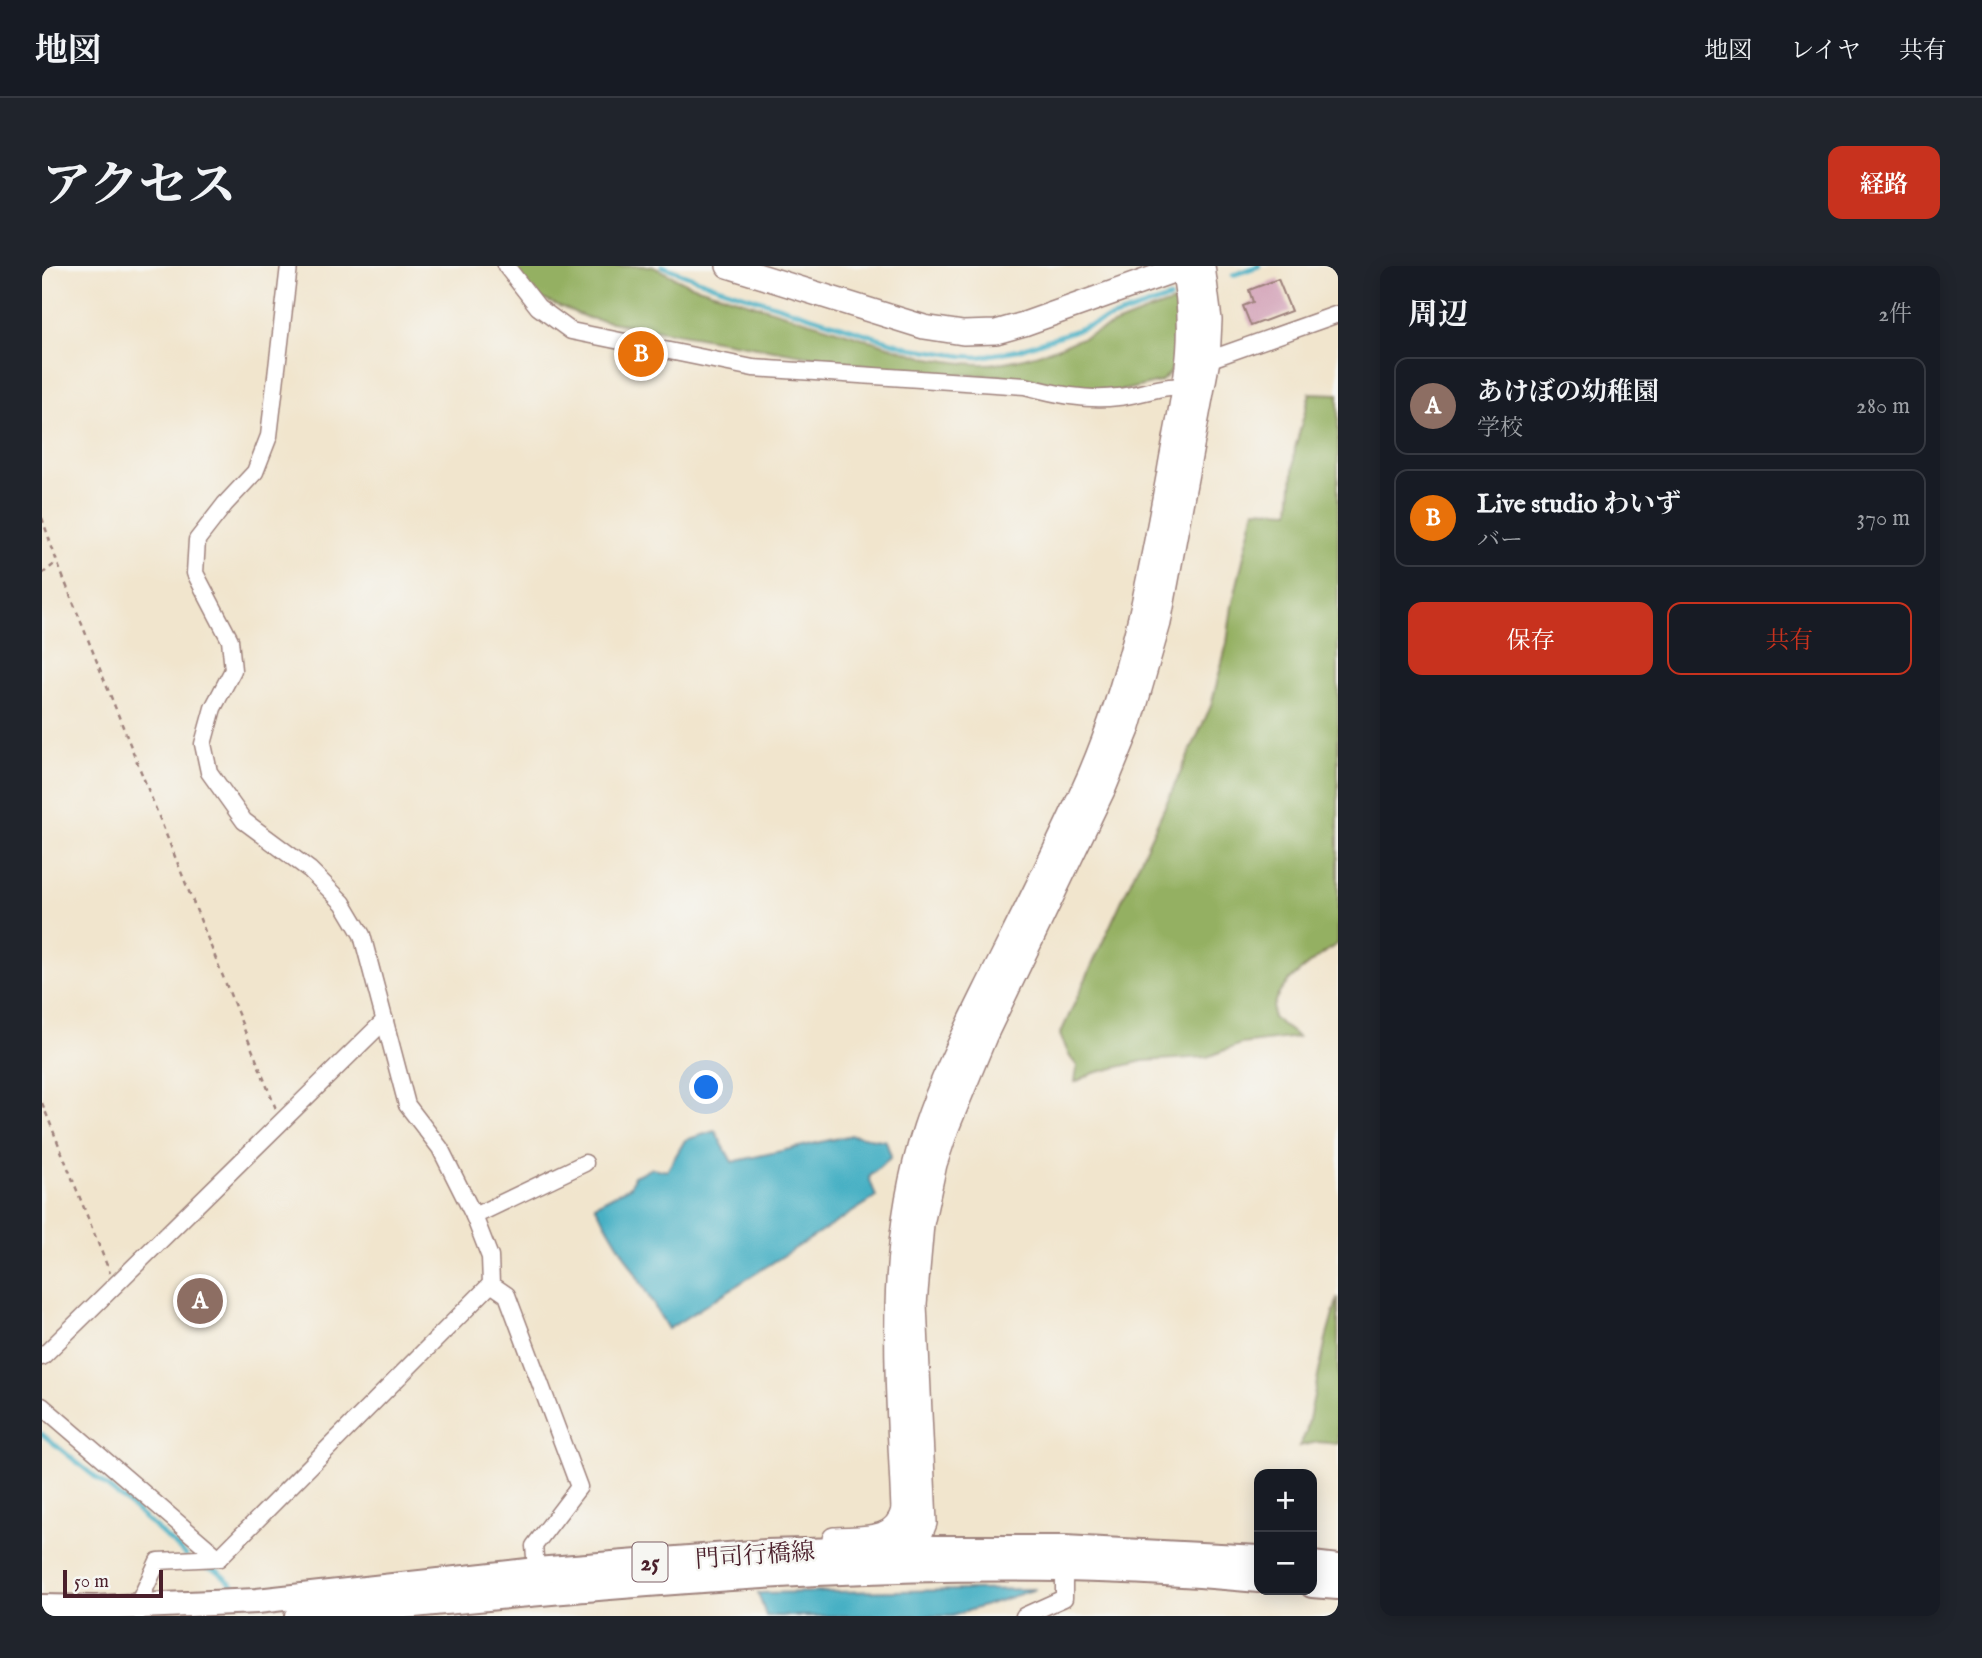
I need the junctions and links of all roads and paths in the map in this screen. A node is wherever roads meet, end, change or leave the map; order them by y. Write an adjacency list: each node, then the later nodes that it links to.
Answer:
1 (289, 266): 11 (street)
2 (506, 266): 7 (street)
3 (728, 266): 4 (street)
4 (1188, 266): 6 (street); 7 (street)
5 (1338, 314): 6 (street)
6 (1208, 360): 7 (street)
7 (1194, 389): 20 (street)
8 (42, 518): 9 (path)
9 (57, 562): 10 (path); 13 (path)
10 (42, 575)
11 (385, 1020): 13 (street); 15 (street)
12 (42, 1103): 17 (path)
13 (282, 1121): 17 (street)
14 (586, 1163): 15 (street)
15 (474, 1216): 16 (street)
16 (491, 1284): 24 (street); 31 (street)
17 (115, 1285): 18 (street)
18 (42, 1357)
19 (42, 1406): 24 (street)
20 (914, 1511): 21 (street); 22 (street); 23 (street)
21 (915, 1548): 22 (main road, 門司行橋線 / 25); 23 (main road, 門司行橋線 / 25); 28 (street); 30 (main road)
22 (955, 1548): 25 (main road, 門司行橋線 / 25)
23 (766, 1552): 31 (main road, 門司行橋線 / 25)
24 (219, 1558): 35 (street)
25 (1254, 1558)
26 (1317, 1564): 27 (main road)
27 (1338, 1566)
28 (891, 1568): 29 (main road, 門司行橋線 / 25); 31 (main road, 門司行橋線 / 25)
29 (1064, 1569): 30 (main road, 門司行橋線 / 25); 37 (street)
30 (1247, 1578)
31 (537, 1582): 35 (main road, 門司行橋線 / 25); 36 (main road, 門司行橋線 / 25)
32 (1317, 1585): 33 (main road)
33 (1338, 1587)
34 (42, 1607): 35 (main road, 門司行橋線 / 25)
35 (138, 1610)
36 (298, 1616)
37 (1024, 1616)

